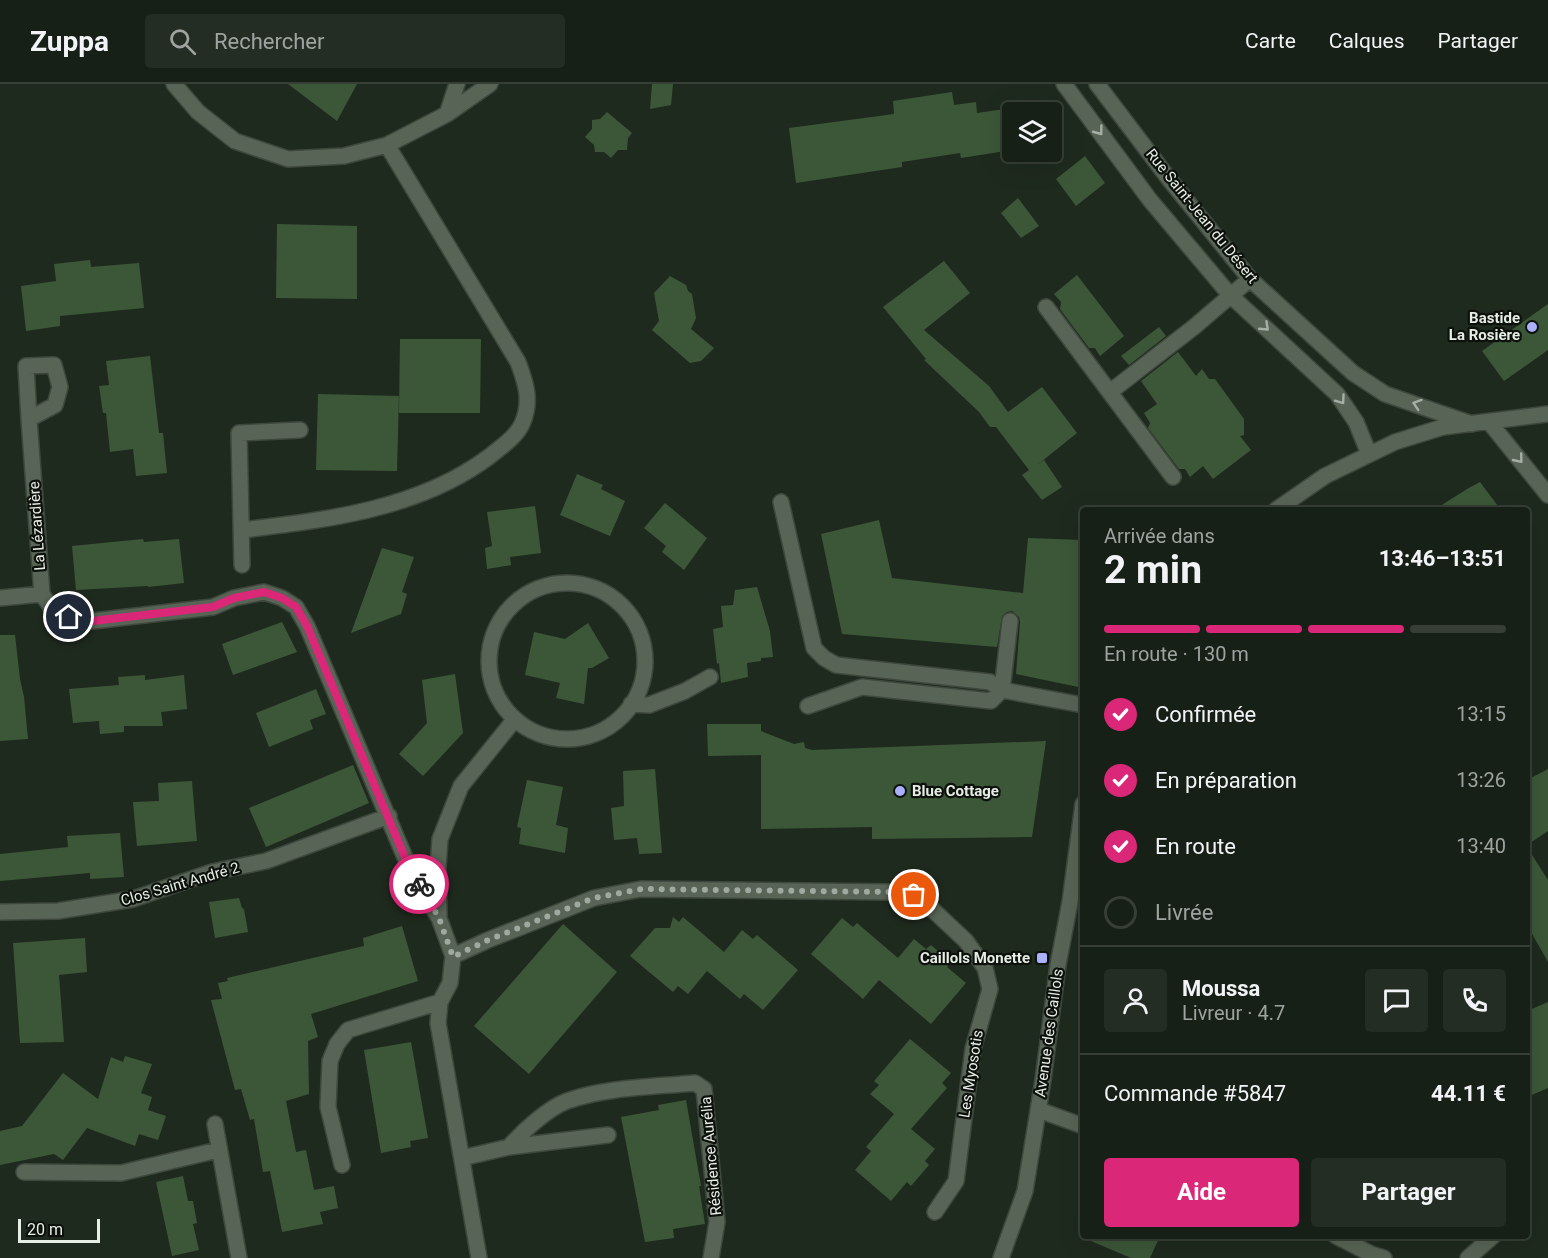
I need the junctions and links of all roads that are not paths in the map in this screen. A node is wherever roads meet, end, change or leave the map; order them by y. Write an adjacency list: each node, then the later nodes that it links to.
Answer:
1 (174, 84): 7 (street)
2 (457, 84): 6 (street)
3 (490, 84): 6 (street)
4 (1064, 84): 9 (street, Rue Saint-Jean du Désert, one-way to 9)
5 (1097, 84): 8 (street, Rue Saint-Jean du Désert)
6 (447, 114): 7 (street)
7 (387, 145): 22 (street)
8 (1250, 279): 9 (street); 15 (street, Rue Saint-Jean du Désert, one-way to 8)
9 (1230, 295): 11 (street); 17 (street, Rue Saint-Jean du Désert, one-way to 17)
10 (1046, 307): 11 (street)
11 (1110, 392): 18 (street)
12 (1548, 414): 14 (street)
13 (29, 419): 24 (street, La Lézardière)
14 (1490, 423): 15 (street); 19 (street, one-way to 19)
15 (1472, 424): 17 (street)
16 (300, 430): 22 (street)
17 (1369, 454): 21 (street)
18 (1173, 477)
19 (1548, 495)
20 (781, 502): 28 (street)
21 (1280, 507)
22 (242, 530): 23 (street)
23 (242, 565)
24 (42, 594): 25 (street); 33 (street)
25 (0, 598)
26 (1010, 621): 28 (street)
27 (710, 677): 29 (street)
28 (1002, 690): 30 (street); 31 (street)
29 (632, 704): 32 (street); 32 (street)
30 (1080, 704)
31 (808, 706)
32 (515, 719): 36 (street)
33 (388, 816): 35 (street, Clos Saint André 2); 36 (street)
34 (1080, 827): 39 (street, Avenue des Caillols)
35 (0, 912)
36 (439, 918): 37 (street)
37 (453, 957): 38 (street); 48 (street, Les Myosotis)
38 (440, 1002): 45 (street); 46 (street)
39 (1039, 1110): 41 (street); 54 (street, Avenue des Caillols)
40 (215, 1124): 44 (street)
41 (1080, 1125)
42 (608, 1135): 43 (street)
43 (509, 1147): 45 (street); 53 (street, Résidence Aurélia)
44 (218, 1150): 47 (street); 51 (street)
45 (462, 1158): 52 (street)
46 (342, 1165)
47 (24, 1172)
48 (935, 1212)
49 (1342, 1239): 55 (street)
50 (1490, 1239): 56 (street)
51 (239, 1258)
52 (479, 1258)
53 (711, 1258)
54 (1000, 1258)
55 (1384, 1258)
56 (1468, 1258)

